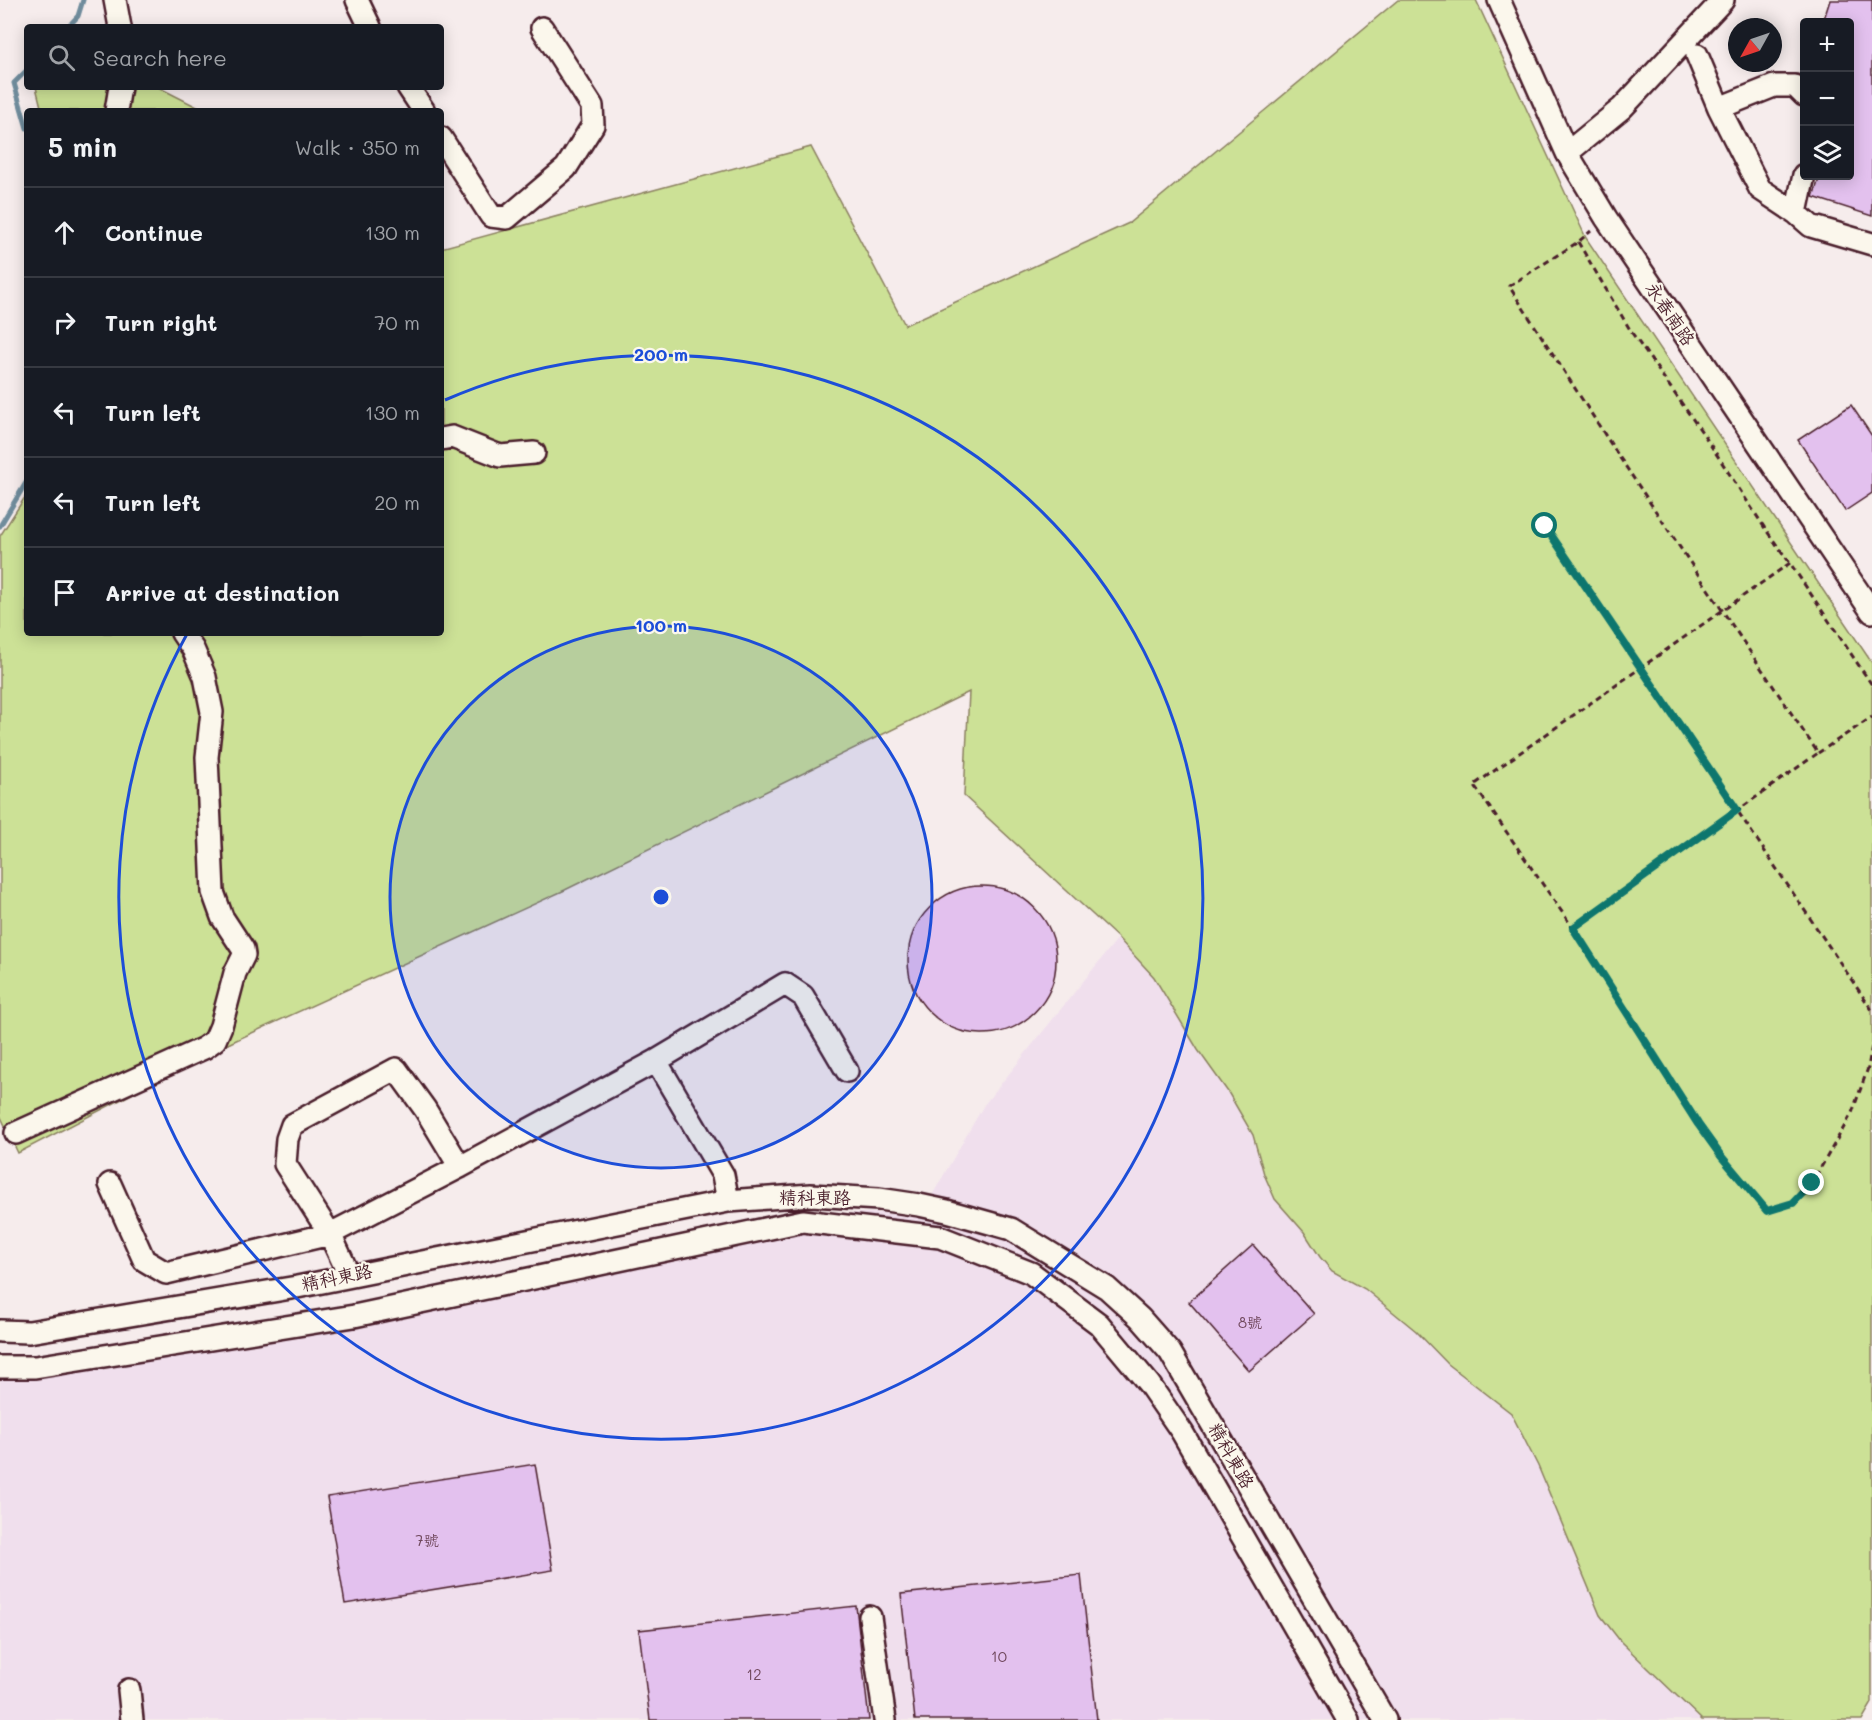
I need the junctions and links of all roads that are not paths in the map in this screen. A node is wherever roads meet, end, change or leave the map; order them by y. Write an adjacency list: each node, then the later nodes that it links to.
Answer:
1 (115, 0): 5 (street)
2 (357, 0): 6 (street)
3 (1498, 0): 16 (street, 永春南路)
4 (1723, 0): 16 (street)
5 (119, 24)
6 (369, 24)
7 (542, 28): 15 (street)
8 (1697, 56): 14 (street)
9 (120, 90): 12 (street)
10 (410, 90): 13 (street)
11 (1800, 91): 14 (street)
12 (116, 108)
13 (422, 108)
14 (1719, 108): 18 (street)
15 (444, 143)
16 (1567, 153): 22 (street, 永春南路)
17 (1803, 180): 18 (street)
18 (1796, 213): 19 (street)
19 (1872, 244)
20 (444, 438): 21 (street)
21 (534, 453)
22 (1872, 612)
23 (184, 636): 26 (street)
24 (656, 1061): 25 (street); 27 (street); 29 (street)
25 (847, 1071)
26 (16, 1133)
27 (460, 1167): 30 (street); 30 (street)
28 (110, 1184): 30 (street)
29 (728, 1201): 31 (street, 精科東路); 39 (street, 精科東路)
30 (330, 1234): 31 (street)
31 (349, 1275): 32 (street, 精科東路)
32 (0, 1331)
33 (0, 1367): 38 (street, 精科東路)
34 (870, 1617): 37 (street)
35 (129, 1690): 36 (street)
36 (132, 1720)
37 (885, 1720)
38 (1348, 1720)
39 (1385, 1720)

